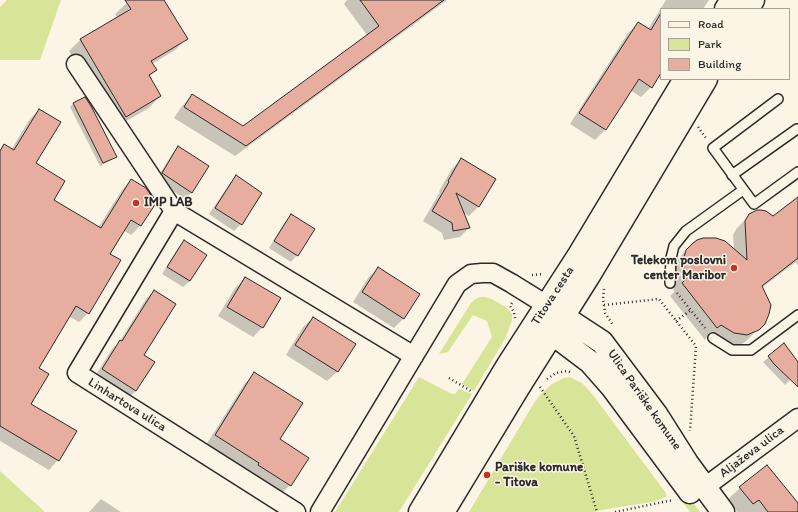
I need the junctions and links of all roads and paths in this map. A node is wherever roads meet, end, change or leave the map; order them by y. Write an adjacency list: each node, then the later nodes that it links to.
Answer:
1 (76, 64): 11 (street)
2 (683, 80): 16 (main road, Titova cesta)
3 (705, 80): 16 (main road, Titova cesta)
4 (778, 99): 7 (lane)
5 (695, 123): 7 (path)
6 (797, 129): 9 (lane)
7 (713, 148): 9 (lane)
8 (798, 172): 10 (lane)
9 (732, 175): 10 (lane)
10 (743, 190): 12 (lane)
11 (174, 211): 19 (street); 27 (street, Linhartova ulica)
12 (670, 283): 14 (path)
13 (604, 305): 17 (path)
14 (691, 310): 17 (path); 18 (path)
15 (798, 315): 18 (lane)
16 (550, 319): 19 (street); 25 (main road, Ulica Pariške komune); 29 (main road, Titova cesta); 30 (main road, Titova cesta); 33 (main road)
17 (676, 321): 24 (path)
18 (713, 338)
19 (414, 356): 28 (street)
20 (449, 378): 22 (path)
21 (539, 385): 31 (path)
22 (476, 394)
23 (798, 418): 25 (street, Aljaževa ulica)
24 (690, 432)
25 (705, 487): 34 (main road, Ulica Pariške komune)
26 (675, 500): 32 (path)
27 (296, 512)
28 (320, 512)
29 (420, 512)
30 (443, 512)
31 (597, 512)
32 (615, 512)
33 (705, 512)
34 (723, 512)

